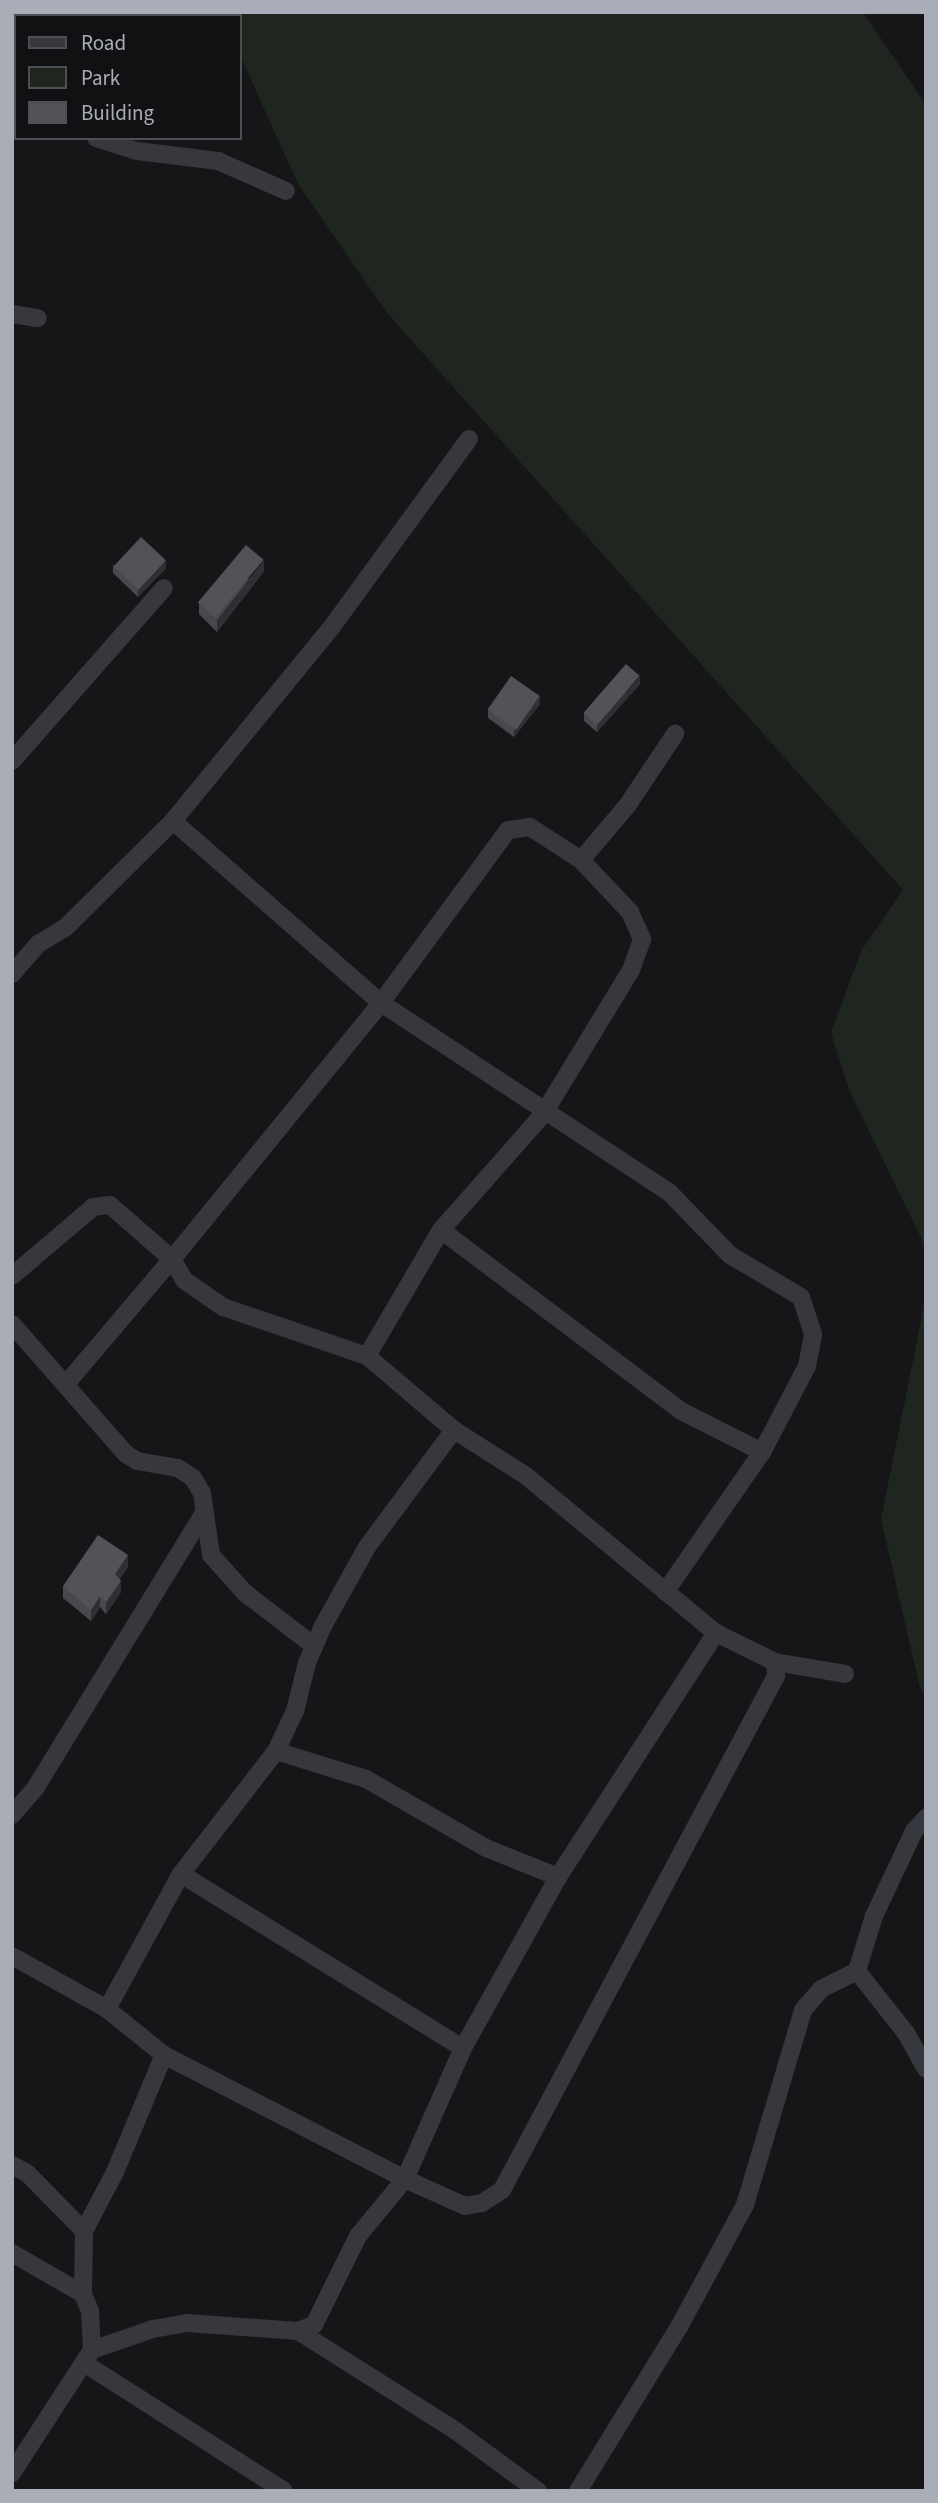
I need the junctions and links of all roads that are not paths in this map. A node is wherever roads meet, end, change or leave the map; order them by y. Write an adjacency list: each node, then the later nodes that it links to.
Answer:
1 (102, 140): 2 (street)
2 (286, 191)
3 (12, 314): 4 (street)
4 (38, 318)
5 (469, 439): 9 (street)
6 (164, 588): 8 (street)
7 (675, 734): 10 (street)
8 (12, 761)
9 (173, 821): 11 (street); 12 (street)
10 (581, 860): 12 (street); 13 (street)
11 (13, 973)
12 (381, 1003): 13 (street); 15 (street)
13 (544, 1113): 14 (street); 21 (street)
14 (441, 1230): 18 (street); 21 (street)
15 (172, 1259): 16 (street); 18 (street); 19 (street)
16 (12, 1276)
17 (12, 1324): 19 (street)
18 (367, 1356): 20 (street)
19 (66, 1383): 22 (street)
20 (454, 1430): 23 (street); 25 (street)
21 (762, 1452): 23 (street)
22 (203, 1516): 25 (street); 29 (street)
23 (665, 1592): 24 (street)
24 (716, 1633): 26 (street); 32 (street)
25 (314, 1646): 28 (street)
26 (775, 1662): 27 (street); 40 (street)
27 (845, 1674)
28 (276, 1751): 31 (street); 32 (street)
29 (12, 1815)
30 (926, 1818): 34 (street)
31 (181, 1874): 35 (street); 36 (street)
32 (558, 1877): 36 (street)
33 (12, 1956): 35 (street)
34 (857, 1971): 38 (street); 49 (street)
35 (107, 2009): 37 (street)
36 (463, 2049): 40 (street)
37 (164, 2055): 40 (street); 41 (street)
38 (926, 2069)
39 (12, 2165): 41 (street)
40 (405, 2179): 44 (street)
41 (84, 2231): 43 (street)
42 (12, 2253): 43 (street)
43 (83, 2294): 45 (street)
44 (298, 2331): 45 (street); 48 (street)
45 (88, 2356): 46 (street); 47 (street)
46 (12, 2473)
47 (284, 2491)
48 (538, 2491)
49 (578, 2491)

